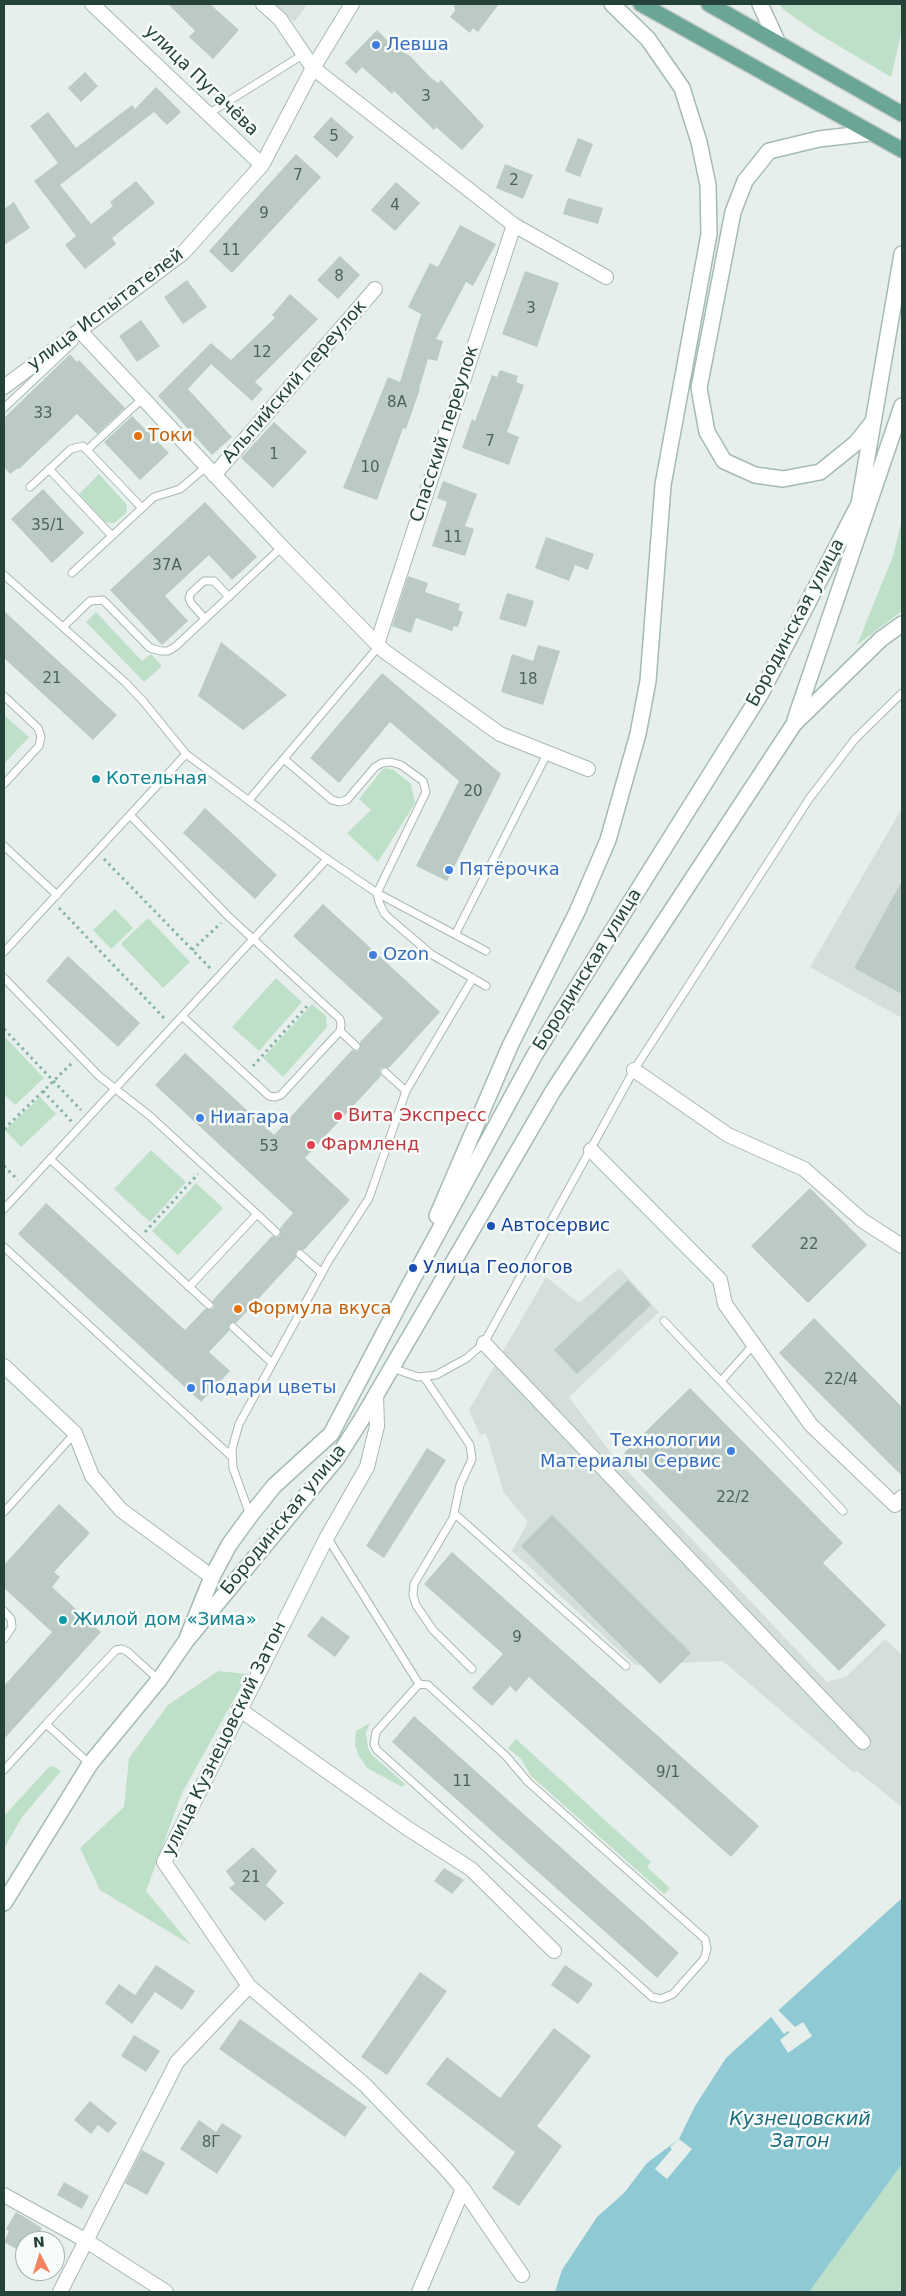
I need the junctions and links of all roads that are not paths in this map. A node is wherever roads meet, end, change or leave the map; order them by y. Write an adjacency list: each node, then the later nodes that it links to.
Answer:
1 (92, 4): 11 (street, улица Пугачёва)
2 (263, 4): 9 (street)
3 (352, 4): 10 (street, улица Испытателей)
4 (612, 4): 78 (street)
5 (641, 4): 13 (main road)
6 (709, 4): 8 (main road)
7 (760, 4): 8 (street)
8 (777, 41): 12 (main road)
9 (304, 54): 10 (street); 11 (lane)
10 (313, 68): 15 (street, улица Испытателей); 16 (street)
11 (208, 114): 15 (street, улица Пугачёва)
12 (902, 114)
13 (870, 133): 14 (main road); 25 (street)
14 (902, 150)
15 (262, 165): 20 (street, улица Испытателей)
16 (514, 224): 18 (street); 39 (street, Спасский переулок)
17 (902, 257): 25 (street, Бородинская улица)
18 (606, 277)
19 (375, 289): 28 (street, Альпийский переулок)
20 (81, 332): 21 (street, улица Испытателей); 22 (street); 24 (lane)
21 (4, 387)
22 (143, 398): 26 (lane); 28 (street)
23 (902, 406): 42 (street)
24 (4, 408)
25 (873, 421): 78 (street, Бородинская улица)
26 (87, 450): 27 (lane); 30 (lane)
27 (49, 469): 29 (lane); 31 (lane)
28 (210, 470): 30 (lane); 32 (street)
29 (30, 487)
30 (142, 508): 31 (lane)
31 (112, 536): 33 (lane)
32 (282, 547): 35 (lane); 39 (street)
33 (72, 573)
34 (4, 575): 38 (lane)
35 (229, 597): 36 (lane); 36 (lane)
36 (205, 619): 38 (lane)
37 (902, 624): 42 (street)
38 (63, 627): 44 (lane)
39 (378, 645): 43 (street); 45 (lane)
40 (902, 693): 64 (lane)
41 (4, 696): 47 (lane)
42 (794, 724): 86 (street, Бородинская улица)
43 (548, 752): 46 (street); 54 (lane)
44 (186, 754): 48 (lane); 49 (lane)
45 (284, 759): 48 (lane); 52 (lane)
46 (588, 769)
47 (4, 784)
48 (249, 800): 51 (lane)
49 (130, 815): 53 (lane); 55 (lane)
50 (4, 846): 53 (lane)
51 (327, 859): 52 (lane); 55 (lane)
52 (378, 893): 54 (lane); 59 (lane)
53 (54, 898): 57 (lane)
54 (456, 933): 56 (lane)
55 (253, 940): 61 (lane); 62 (lane)
56 (486, 951)
57 (4, 952)
58 (4, 978): 66 (lane)
59 (473, 978): 60 (lane); 67 (lane)
60 (486, 986)
61 (182, 1016): 62 (lane); 66 (lane)
62 (340, 1031): 63 (lane)
63 (356, 1046)
64 (634, 1070): 68 (lane); 73 (street)
65 (385, 1072): 67 (lane)
66 (115, 1088): 69 (lane); 71 (lane)
67 (406, 1092): 76 (lane)
68 (591, 1150): 82 (lane); 83 (street)
69 (50, 1159): 70 (lane); 77 (lane)
70 (4, 1209)
71 (257, 1214): 72 (lane); 77 (lane)
72 (276, 1232)
73 (902, 1246)
74 (4, 1248): 91 (lane)
75 (300, 1254): 76 (lane)
76 (322, 1273): 84 (lane)
77 (189, 1287): 79 (lane)
78 (403, 1297): 96 (street, Бородинская улица)
79 (209, 1305)
80 (664, 1321): 88 (lane)
81 (233, 1327): 84 (lane)
82 (484, 1343): 87 (lane); 108 (street)
83 (754, 1344): 88 (lane); 92 (street)
84 (272, 1363): 91 (lane)
85 (4, 1366): 90 (street)
86 (391, 1368): 87 (lane); 89 (street, Бородинская улица)
87 (424, 1377): 95 (lane)
88 (721, 1381): 93 (lane)
89 (376, 1394): 97 (street, улица Кузнецовский Затон); 101 (street, Бородинская улица)
90 (75, 1433): 94 (lane); 98 (street)
91 (232, 1457): 96 (lane)
92 (902, 1497)
93 (843, 1511)
94 (4, 1512)
95 (455, 1514): 102 (lane); 103 (lane)
96 (250, 1516): 98 (street, Бородинская улица)
97 (326, 1537): 105 (lane); 106 (street, улица Кузнецовский Затон)
98 (212, 1576): 101 (street, Бородинская улица)
99 (4, 1611): 100 (lane)
100 (4, 1639)
101 (186, 1641): 104 (street, Бородинская улица)
102 (626, 1666)
103 (472, 1669)
104 (159, 1680): 107 (lane); 109 (street, Бородинская улица)
105 (419, 1684): 105 (lane)
106 (239, 1709): 112 (street); 113 (street, улица Кузнецовский Затон)
107 (46, 1724): 109 (lane); 110 (lane)
108 (863, 1742)
109 (90, 1764): 111 (street, Бородинская улица)
110 (4, 1770)
111 (4, 1903)
112 (554, 1951)
113 (249, 1986): 114 (street); 116 (street)
114 (463, 2189): 117 (street); 120 (street)
115 (4, 2195): 116 (street)
116 (85, 2240): 118 (street); 119 (street)
117 (522, 2276)
118 (60, 2292)
119 (166, 2292)
120 (419, 2292)

